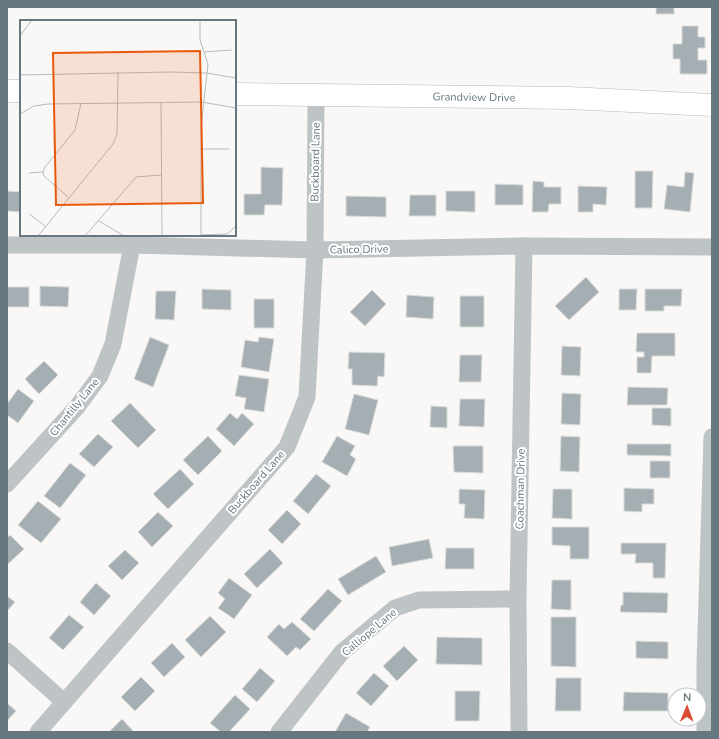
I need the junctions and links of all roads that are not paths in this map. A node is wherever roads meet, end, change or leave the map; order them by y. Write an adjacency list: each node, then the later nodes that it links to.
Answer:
1 (7, 91): 2 (street)
2 (20, 92)
3 (236, 94): 4 (street, Grandview Drive)
4 (316, 95): 5 (street, Grandview Drive); 10 (street, Buckboard Lane)
5 (712, 105)
6 (7, 245): 7 (street, Calico Drive)
7 (132, 246): 10 (street, Calico Drive); 13 (street, Chantilly Lane)
8 (524, 246): 9 (street, Calico Drive); 10 (street, Calico Drive); 14 (street, Coachman Drive)
9 (712, 247)
10 (315, 250): 16 (street, Buckboard Lane)
11 (712, 437): 12 (street)
12 (711, 480): 20 (street)
13 (7, 484)
14 (518, 599): 18 (street, Calliope Lane); 19 (street, Coachman Drive)
15 (7, 651): 16 (street)
16 (64, 702): 17 (street, Buckboard Lane)
17 (38, 732)
18 (279, 732)
19 (519, 732)
20 (705, 732)

